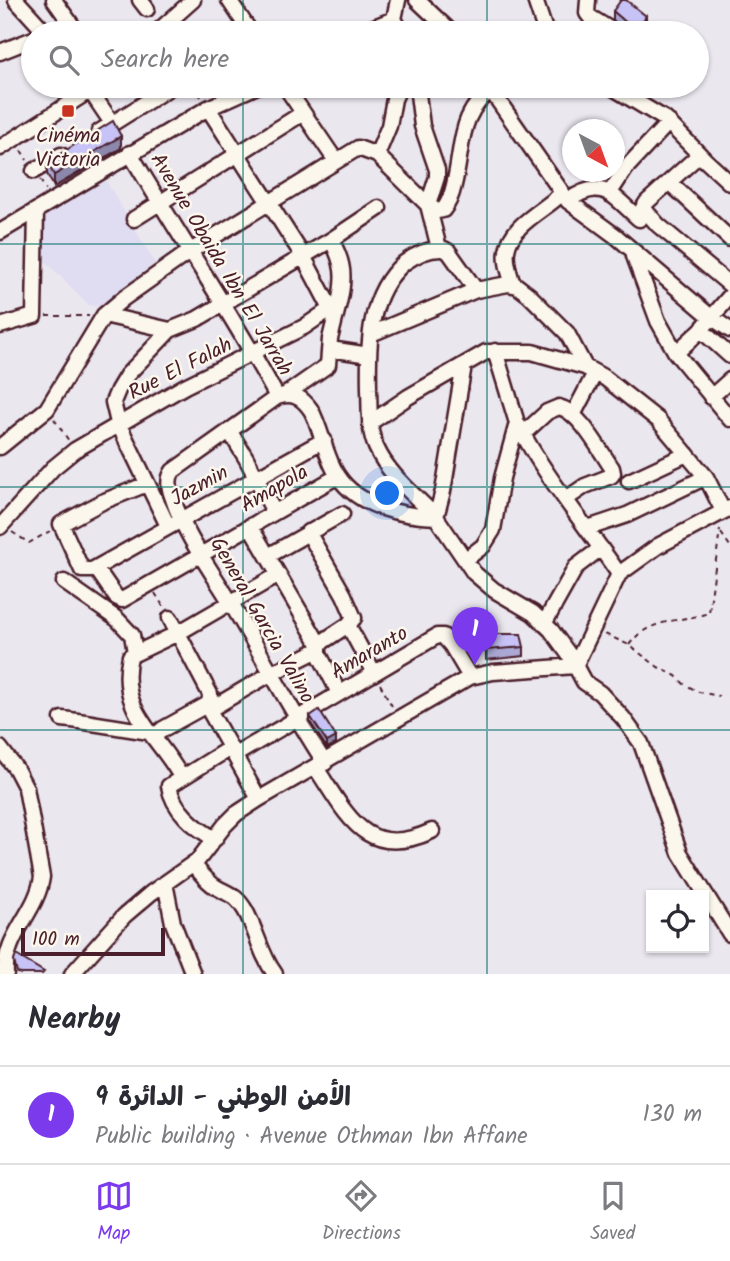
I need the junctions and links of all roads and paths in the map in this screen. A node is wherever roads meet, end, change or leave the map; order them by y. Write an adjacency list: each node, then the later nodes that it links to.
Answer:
1 (54, 0): 13 (street)
2 (139, 0): 3 (street)
3 (146, 0)
4 (193, 0): 14 (street)
5 (229, 0): 15 (street)
6 (398, 0): 11 (street)
7 (417, 0): 17 (street)
8 (534, 0): 18 (street)
9 (588, 0): 19 (street)
10 (20, 1): 12 (street)
11 (394, 19): 16 (street)
12 (36, 21)
13 (69, 21)
14 (171, 21)
15 (243, 21)
16 (389, 21)
17 (439, 21)
18 (542, 21)
19 (596, 21)
20 (21, 44): 21 (street)
21 (0, 52)
22 (77, 98): 37 (street)
23 (98, 98): 36 (street)
24 (153, 98): 36 (street)
25 (202, 98): 33 (path)
26 (230, 98): 33 (street)
27 (293, 98): 34 (street)
28 (394, 98): 41 (street)
29 (418, 98): 52 (street)
30 (480, 98): 52 (street)
31 (499, 98): 48 (street)
32 (632, 98): 35 (street)
33 (208, 108): 39 (street); 40 (street)
34 (303, 113): 40 (street); 43 (street)
35 (669, 122): 42 (street); 47 (street)
36 (113, 123): 44 (street)
37 (15, 140): 38 (street); 44 (path)
38 (0, 148)
39 (130, 153): 49 (street); 50 (street, Avenue Obaida Ibn El Jarrah)
40 (237, 154): 50 (street); 51 (street)
41 (377, 155): 43 (street); 52 (street)
42 (699, 155): 45 (street); 46 (street)
43 (336, 161): 51 (street)
44 (34, 172): 49 (path)
45 (669, 182): 55 (street); 58 (street)
46 (730, 183)
47 (610, 194): 48 (street); 55 (street)
48 (565, 197): 60 (street); 65 (street)
49 (53, 200): 54 (street)
50 (160, 203): 56 (street); 62 (street, Avenue Obaida Ibn El Jarrah)
51 (270, 203): 62 (street); 64 (street)
52 (428, 205): 61 (street)
53 (379, 208): 59 (street)
54 (36, 211): 57 (street); 72 (street)
55 (642, 216): 60 (street); 66 (street)
56 (134, 219)
57 (0, 232)
58 (730, 239)
59 (331, 240): 64 (street); 70 (street)
60 (620, 240): 63 (street)
61 (439, 248): 67 (street); 78 (street)
62 (189, 252): 69 (street, Avenue Obaida Ibn El Jarrah); 71 (street)
63 (632, 252): 73 (street); 81 (street)
64 (303, 256): 69 (street); 70 (street)
65 (513, 285): 67 (street); 86 (street)
66 (730, 285)
67 (476, 290): 78 (street)
68 (730, 296): 73 (street)
69 (223, 304): 75 (street); 82 (street, Avenue Obaida Ibn El Jarrah)
70 (335, 306): 79 (street); 82 (street, Rue El Falah)
71 (104, 315): 72 (path); 75 (street); 90 (street)
72 (34, 316): 74 (street)
73 (711, 317): 76 (street); 77 (street)
74 (0, 326)
75 (170, 330): 93 (street)
76 (701, 330): 81 (street); 84 (street)
77 (730, 330)
78 (371, 334): 83 (street)
79 (330, 349): 83 (street); 88 (street)
80 (495, 351): 85 (street); 86 (street); 95 (street)
81 (676, 353): 89 (street)
82 (254, 354): 88 (street, Avenue Obaida Ibn El Jarrah); 93 (street, Rue El Falah)
83 (369, 355): 94 (street)
84 (730, 356)
85 (464, 365): 94 (street); 110 (street)
86 (590, 370): 91 (street); 100 (street)
87 (730, 380): 89 (street)
88 (281, 396): 96 (street); 97 (street, Avenue Obaida Ibn El Jarrah)
89 (711, 397): 92 (street)
90 (47, 409): 98 (street); 99 (path)
91 (573, 415): 95 (street); 106 (street)
92 (730, 419)
93 (118, 423): 99 (street, Rue El Falah); 105 (street)
94 (370, 423): 110 (street)
95 (520, 428): 106 (street); 122 (street)
96 (230, 432): 102 (street); 111 (street, General Garcia Valino)
97 (324, 440): 101 (street, Avenue Obaida Ibn El Jarrah); 102 (street, Jazmin)
98 (0, 447)
99 (75, 450): 113 (street, Rue El Falah)
100 (687, 454): 103 (street); 104 (street)
101 (338, 476): 108 (street, Amapola); 110 (street, Avenue Obaida Ibn El Jarrah)
102 (256, 477): 108 (street); 111 (street, Jazmin)
103 (706, 477): 107 (street); 115 (street)
104 (629, 481)
105 (147, 484): 111 (street); 112 (street)
106 (566, 499): 115 (street)
107 (723, 511): 117 (path); 124 (street)
108 (274, 512): 114 (street, Amapola)
109 (342, 514): 116 (street)
110 (436, 517): 122 (street)
111 (174, 523): 120 (street, General Garcia Valino); 123 (street, Jazmin)
112 (61, 524): 113 (path); 123 (street)
113 (1, 526)
114 (250, 526): 120 (street, Amapola); 121 (street)
115 (588, 528): 119 (street)
116 (308, 532): 121 (street); 131 (street)
117 (720, 533): 118 (path); 134 (path)
118 (730, 546)
119 (601, 548): 124 (street); 130 (street)
120 (201, 554): 127 (street, Amapola); 128 (street, General Garcia Valino)
121 (268, 556): 125 (street)
122 (465, 560): 130 (street)
123 (96, 568): 127 (street, Amapola)
124 (619, 574): 132 (street)
125 (278, 575): 128 (street); 135 (street)
126 (64, 582): 136 (street)
127 (149, 583): 129 (path)
128 (230, 602): 133 (street); 139 (street, General Garcia Valino)
129 (170, 618): 133 (street)
130 (544, 624): 137 (street)
131 (348, 625): 135 (street); 138 (street)
132 (593, 629): 134 (path); 137 (street)
133 (178, 633): 136 (street); 143 (street)
134 (629, 645): 142 (path)
135 (319, 649): 139 (street); 141 (street)
136 (135, 652): 147 (street)
137 (575, 666): 140 (street); 157 (street)
138 (374, 673): 140 (street, Amaranto); 141 (street, Amaranto); 146 (path)
139 (270, 674): 143 (street); 145 (street, General Garcia Valino)
140 (470, 677): 146 (street)
141 (339, 694): 145 (street, Amaranto)
142 (719, 696)
143 (209, 707): 147 (street); 149 (street)
144 (62, 719): 147 (street)
145 (296, 719): 149 (street, Amaranto); 150 (street, General Garcia Valino)
146 (399, 719): 150 (street)
147 (150, 734): 151 (street)
148 (0, 748): 158 (street)
149 (232, 752): 151 (street, Amaranto); 152 (street)
150 (321, 765): 152 (street); 153 (street, General Garcia Valino)
151 (181, 777): 154 (street)
152 (259, 799): 154 (street)
153 (432, 831)
154 (215, 839): 155 (street)
155 (192, 864): 156 (street); 161 (street)
156 (164, 883): 159 (street); 160 (street)
157 (730, 934)
158 (6, 974)
159 (72, 974)
160 (193, 974)
161 (275, 974)

